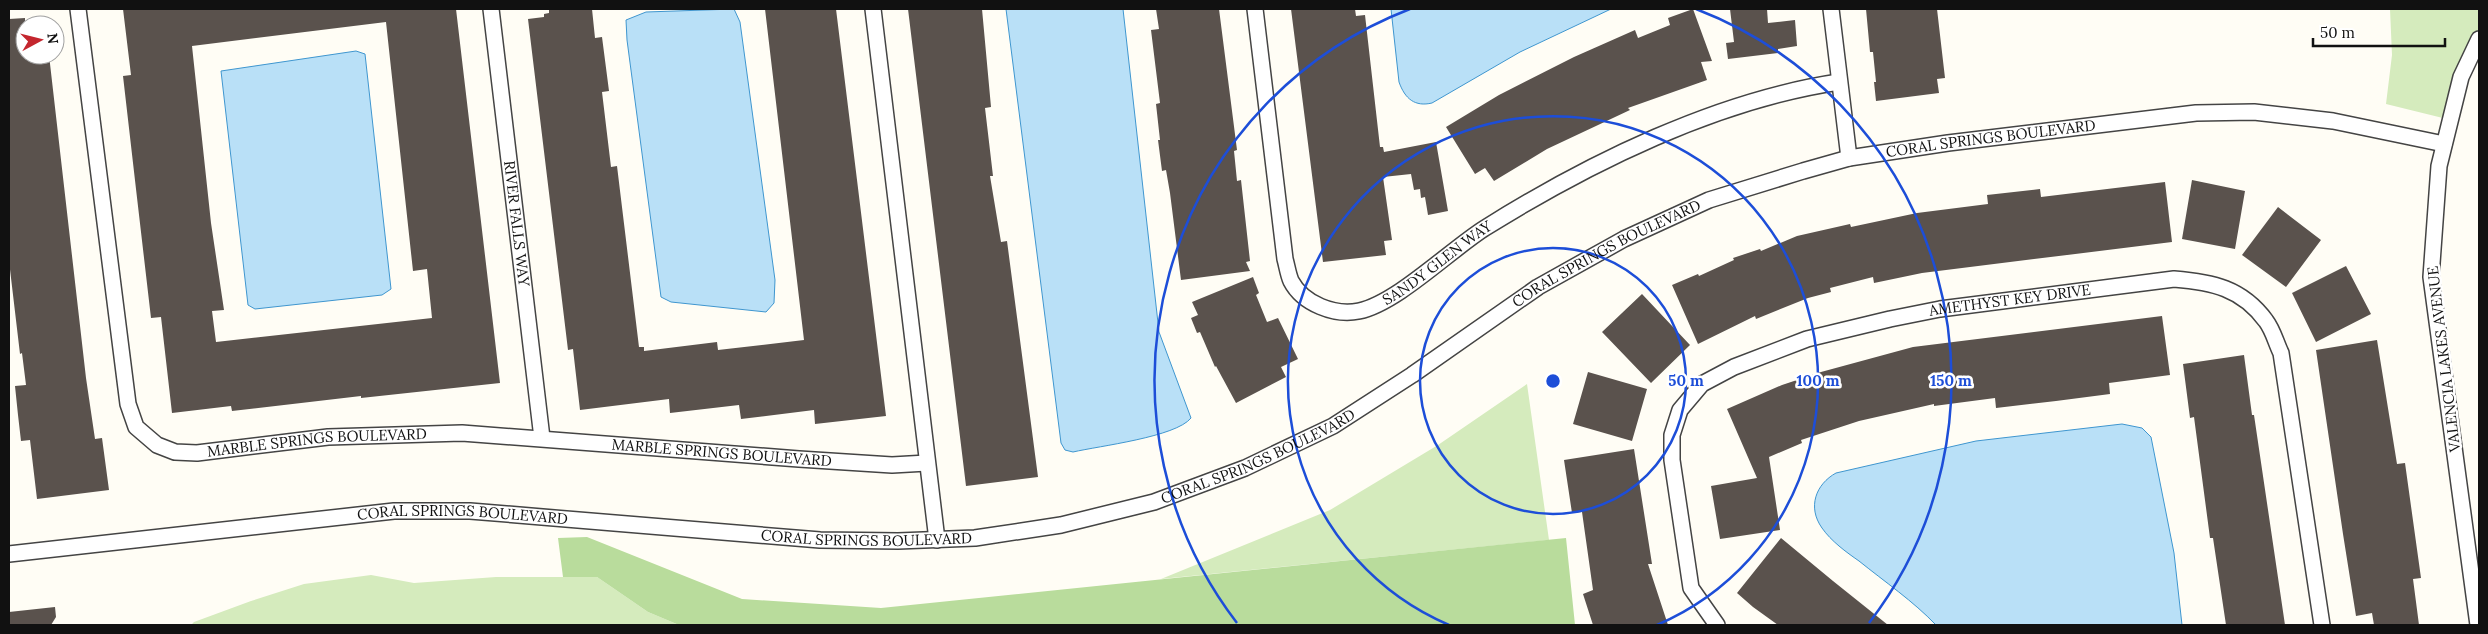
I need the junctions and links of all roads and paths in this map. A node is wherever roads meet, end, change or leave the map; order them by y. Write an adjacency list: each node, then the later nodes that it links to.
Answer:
1 (78, 9): 10 (street, MARBLE SPRINGS BOULEVARD)
2 (491, 9): 10 (street, RIVER FALLS WAY)
3 (873, 9): 11 (street)
4 (1256, 9): 7 (street, SANDY GLEN WAY)
5 (1830, 9): 7 (street)
6 (2479, 39): 8 (street, VALENCIA LAKES AVENUE)
7 (1839, 82): 9 (street)
8 (2444, 144): 9 (street, CORAL SPRINGS BOULEVARD); 16 (street, VALENCIA LAKES AVENUE)
9 (1849, 158): 12 (street, CORAL SPRINGS BOULEVARD)
10 (542, 438): 11 (street, MARBLE SPRINGS BOULEVARD)
11 (928, 463): 12 (street)
12 (936, 540): 13 (street, CORAL SPRINGS BOULEVARD)
13 (9, 554)
14 (1718, 625): 15 (street, AMETHYST KEY DRIVE)
15 (2322, 625)
16 (2478, 625)

